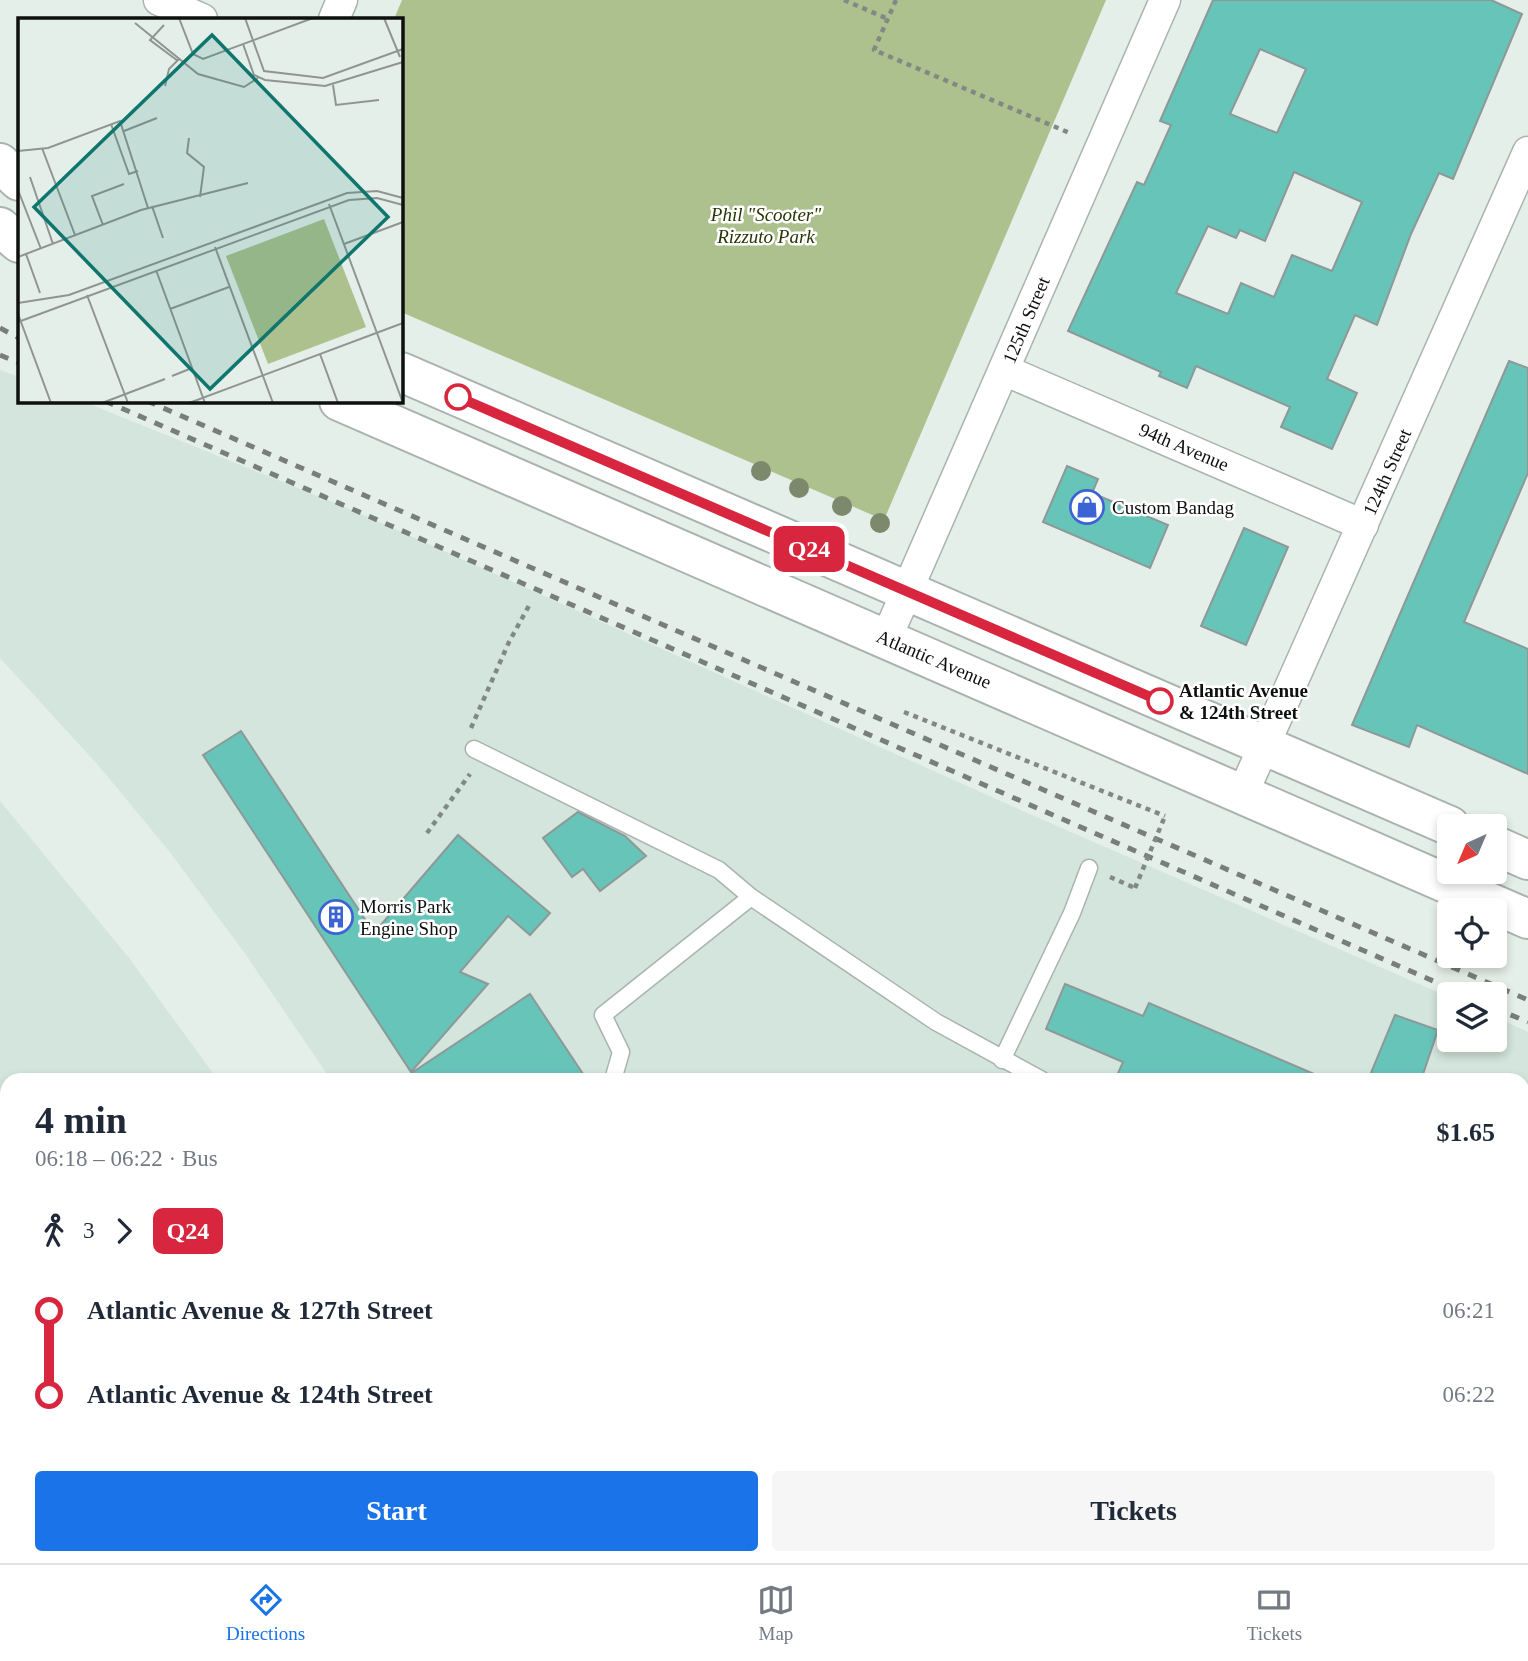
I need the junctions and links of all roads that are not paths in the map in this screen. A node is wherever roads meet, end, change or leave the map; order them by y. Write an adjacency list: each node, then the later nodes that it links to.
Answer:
1 (159, 0): 4 (street)
2 (342, 0): 5 (street)
3 (1165, 0): 11 (street, 125th Street)
4 (200, 18)
5 (334, 18)
6 (0, 163): 8 (main road)
7 (1526, 163): 14 (street, 124th Street)
8 (18, 180)
9 (0, 227): 10 (main road)
10 (18, 242)
11 (1004, 370): 14 (street, 94th Avenue); 15 (street, 125th Street)
12 (402, 372): 15 (main road)
13 (341, 402): 16 (main road, Atlantic Avenue)
14 (1363, 525): 17 (street, 124th Street)
15 (907, 591): 16 (street, 125th Street); 17 (main road)
16 (886, 639): 19 (main road, Atlantic Avenue)
17 (1264, 746): 19 (street, 124th Street); 20 (main road)
18 (474, 749): 24 (lane)
19 (1243, 793): 25 (main road, Atlantic Avenue)
20 (1437, 820)
21 (1507, 851): 22 (main road)
22 (1528, 860)
23 (1089, 868): 26 (lane)
24 (751, 897): 26 (lane); 27 (lane)
25 (1528, 919)
26 (1002, 1060): 28 (lane)
27 (614, 1073)
28 (1019, 1073)

